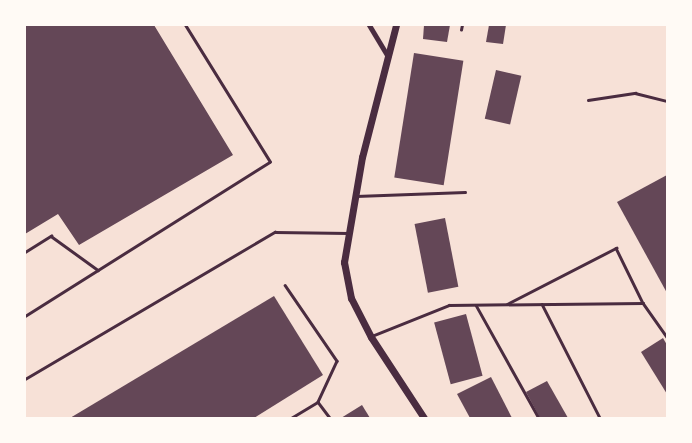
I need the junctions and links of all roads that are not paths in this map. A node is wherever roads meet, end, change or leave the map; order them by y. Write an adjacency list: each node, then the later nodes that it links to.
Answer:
1 (185, 25): 13 (lane)
2 (369, 25): 6 (street)
3 (396, 25): 6 (street)
4 (462, 25): 5 (lane)
5 (461, 30)
6 (389, 57): 10 (street)
7 (588, 100): 8 (lane)
8 (667, 101)
9 (465, 192): 10 (lane)
10 (354, 196): 11 (street)
11 (348, 232): 20 (street); 22 (lane)
12 (25, 252): 13 (lane)
13 (98, 270): 19 (lane)
14 (285, 285): 23 (lane)
15 (643, 303): 16 (lane); 17 (lane); 21 (lane)
16 (505, 304): 17 (lane); 18 (lane)
17 (542, 304): 28 (lane)
18 (476, 305): 20 (lane); 27 (lane)
19 (25, 316)
20 (371, 336): 26 (street)
21 (667, 338)
22 (25, 379)
23 (318, 402): 24 (lane); 25 (lane)
24 (291, 418)
25 (330, 418)
26 (424, 418)
27 (539, 418)
28 (600, 418)

